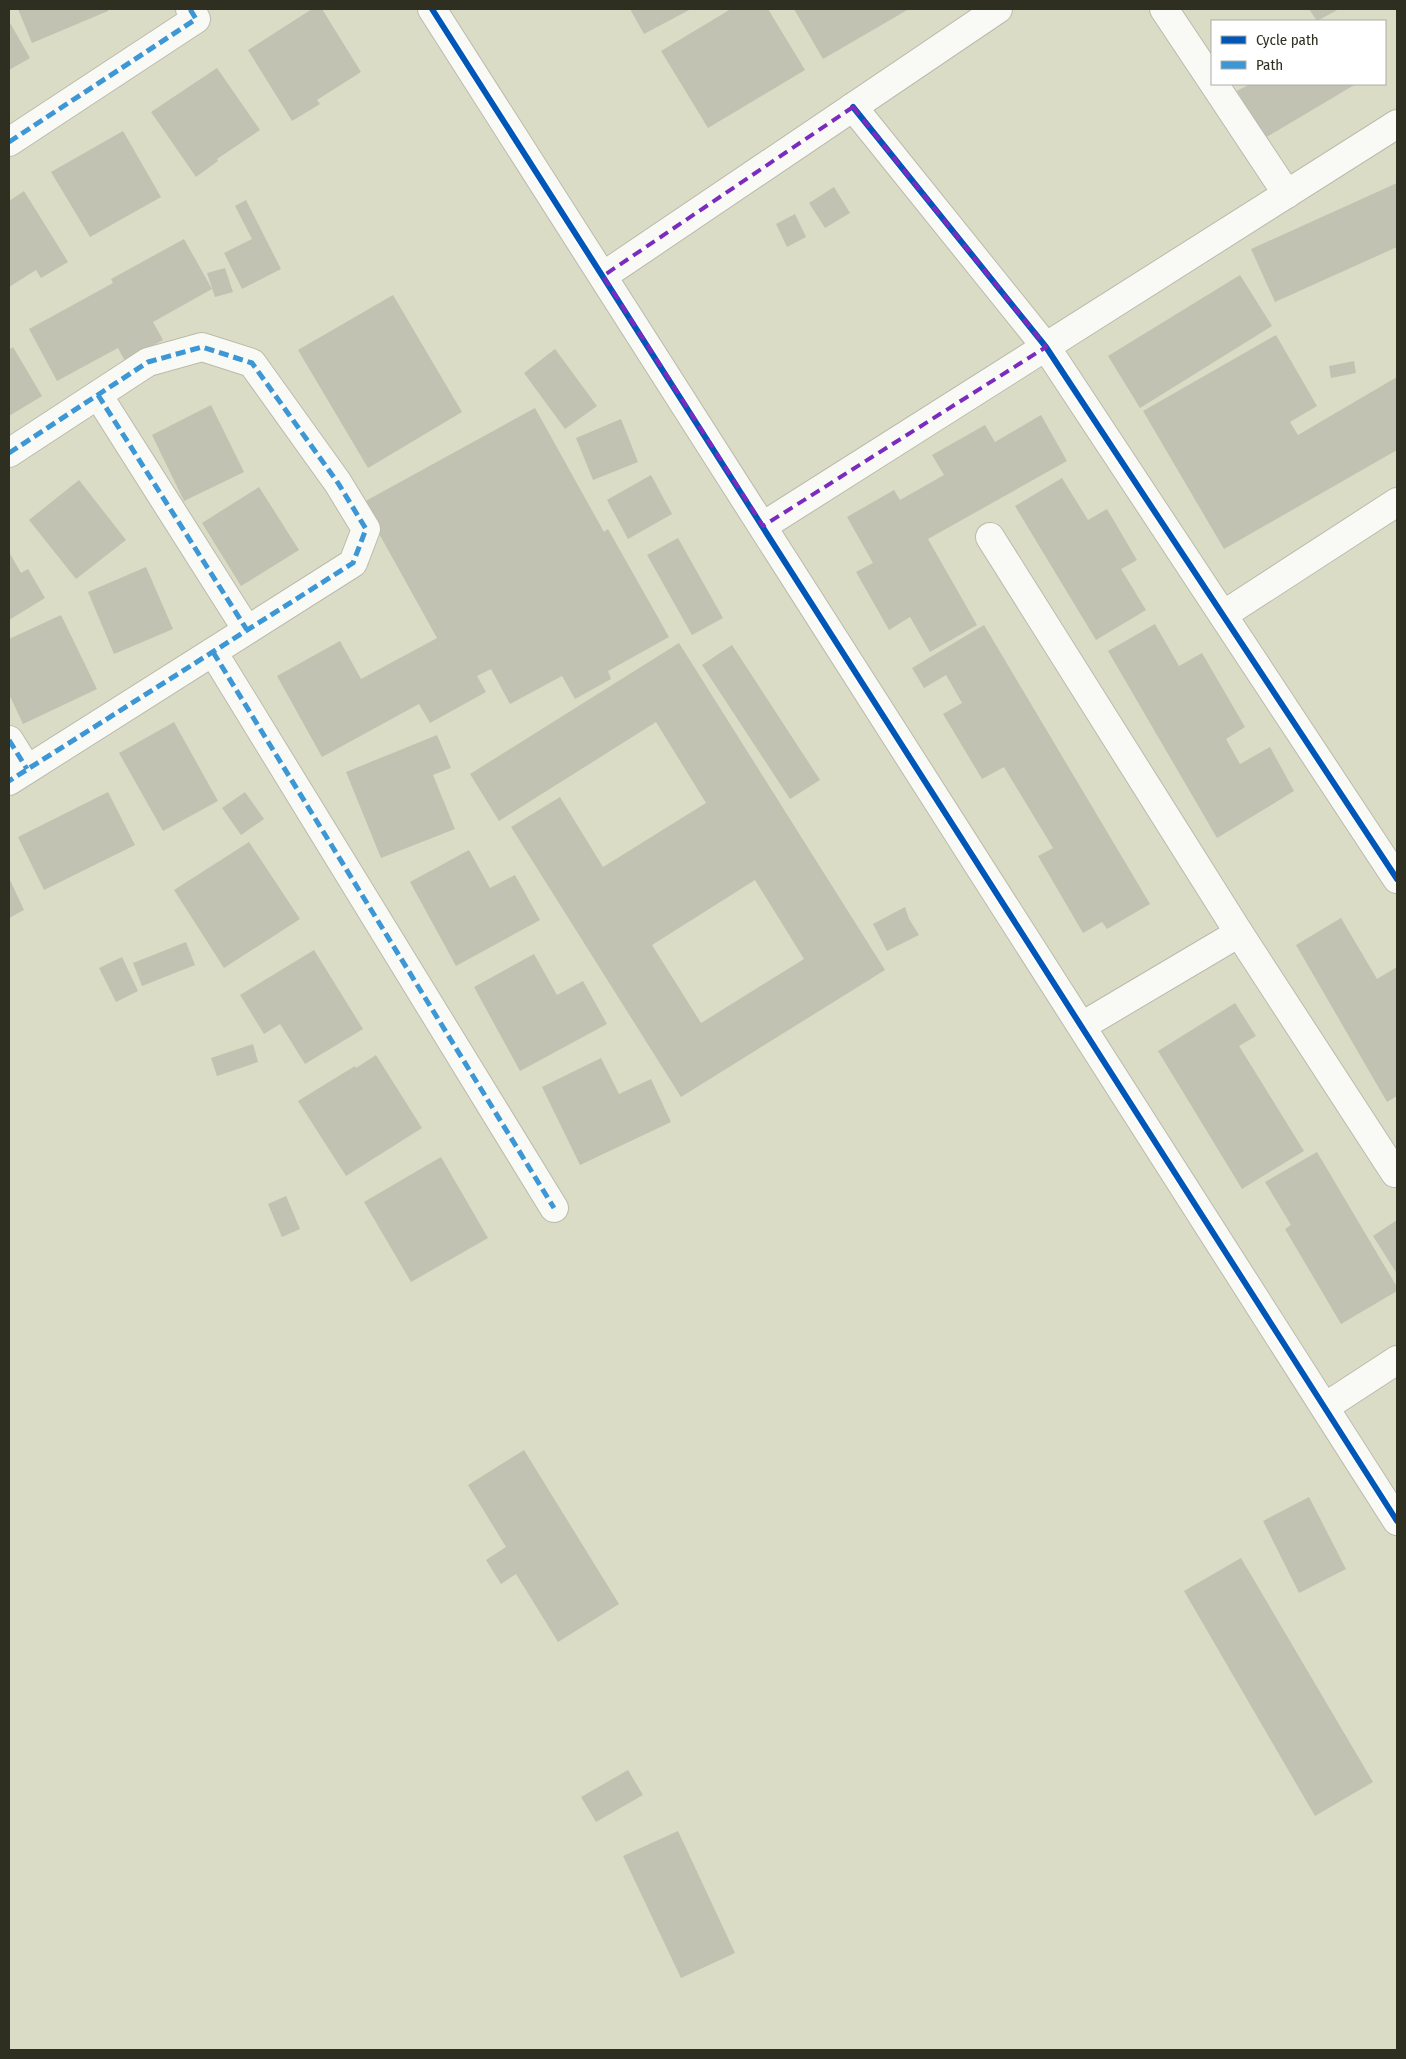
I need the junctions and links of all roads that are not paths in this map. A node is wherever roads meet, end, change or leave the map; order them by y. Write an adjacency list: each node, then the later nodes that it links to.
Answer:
1 (432, 9): 11 (street)
2 (998, 9): 7 (street)
3 (1164, 9): 5 (street)
4 (201, 12): 9 (street)
5 (1211, 80)
6 (1214, 85): 10 (street)
7 (853, 107): 11 (street); 12 (street)
8 (1397, 124): 10 (street)
9 (9, 142)
10 (1287, 194): 12 (street)
11 (603, 276): 16 (street)
12 (1046, 347): 16 (street); 18 (street)
13 (98, 395): 14 (street); 19 (street); 19 (street)
14 (9, 453)
15 (1397, 502): 18 (street)
16 (763, 526): 25 (street)
17 (990, 536): 24 (street)
18 (1222, 615): 23 (street)
19 (247, 630): 20 (street)
20 (213, 652): 22 (street); 27 (street)
21 (9, 740): 22 (street)
22 (18, 775)
23 (1397, 879)
24 (1239, 933): 25 (street); 26 (street)
25 (1082, 1026): 29 (street)
26 (1395, 1173)
27 (554, 1208)
28 (1397, 1360): 29 (street)
29 (1325, 1408): 30 (street)
30 (1397, 1521)

